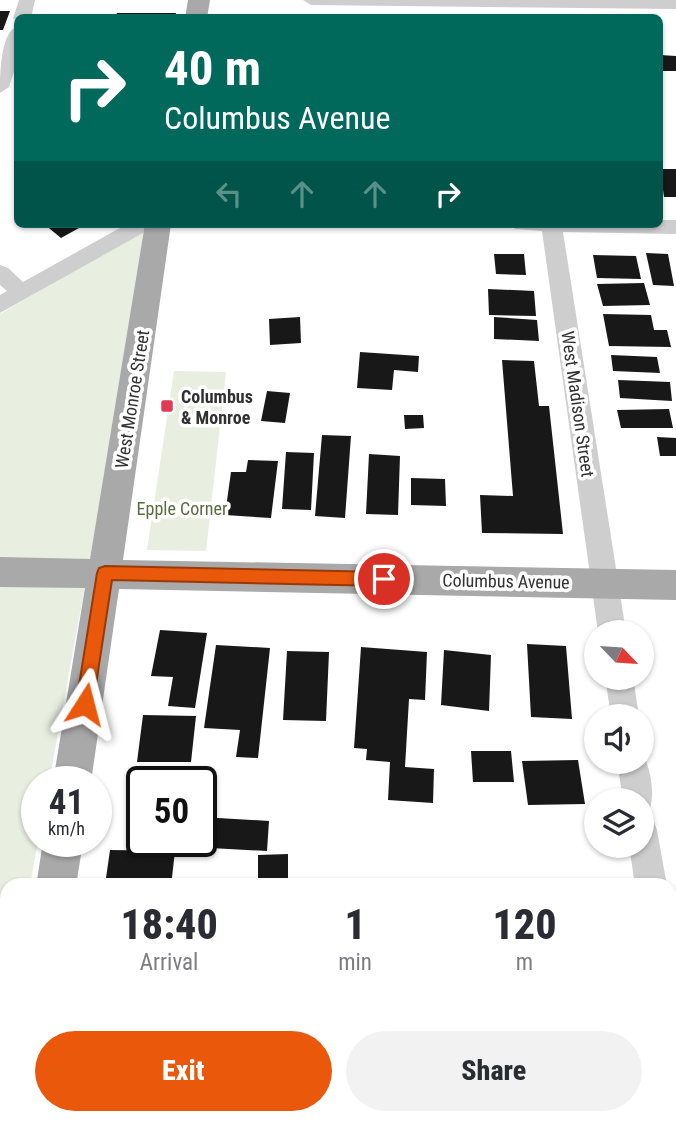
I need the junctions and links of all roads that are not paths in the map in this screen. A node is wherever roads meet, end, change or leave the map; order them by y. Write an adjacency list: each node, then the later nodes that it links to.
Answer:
1 (311, 0): 3 (street)
2 (676, 4): 3 (street)
3 (518, 7)
4 (14, 43): 5 (street)
5 (0, 87)
6 (136, 228): 10 (street)
7 (157, 228): 13 (main road, West Monroe Street)
8 (552, 228): 14 (street, West Madison Street)
9 (0, 273): 10 (street)
10 (22, 293): 11 (street)
11 (0, 305)
12 (0, 572): 13 (main road, Columbus Avenue)
13 (105, 573): 14 (main road, Columbus Avenue); 17 (main road, West Monroe Street)
14 (605, 584): 15 (main road, Columbus Avenue); 16 (street, West Madison Street)
15 (676, 585)
16 (610, 620)
17 (75, 766)
18 (61, 857): 20 (main road)
19 (646, 858): 21 (street)
20 (57, 878)
21 (650, 878)

